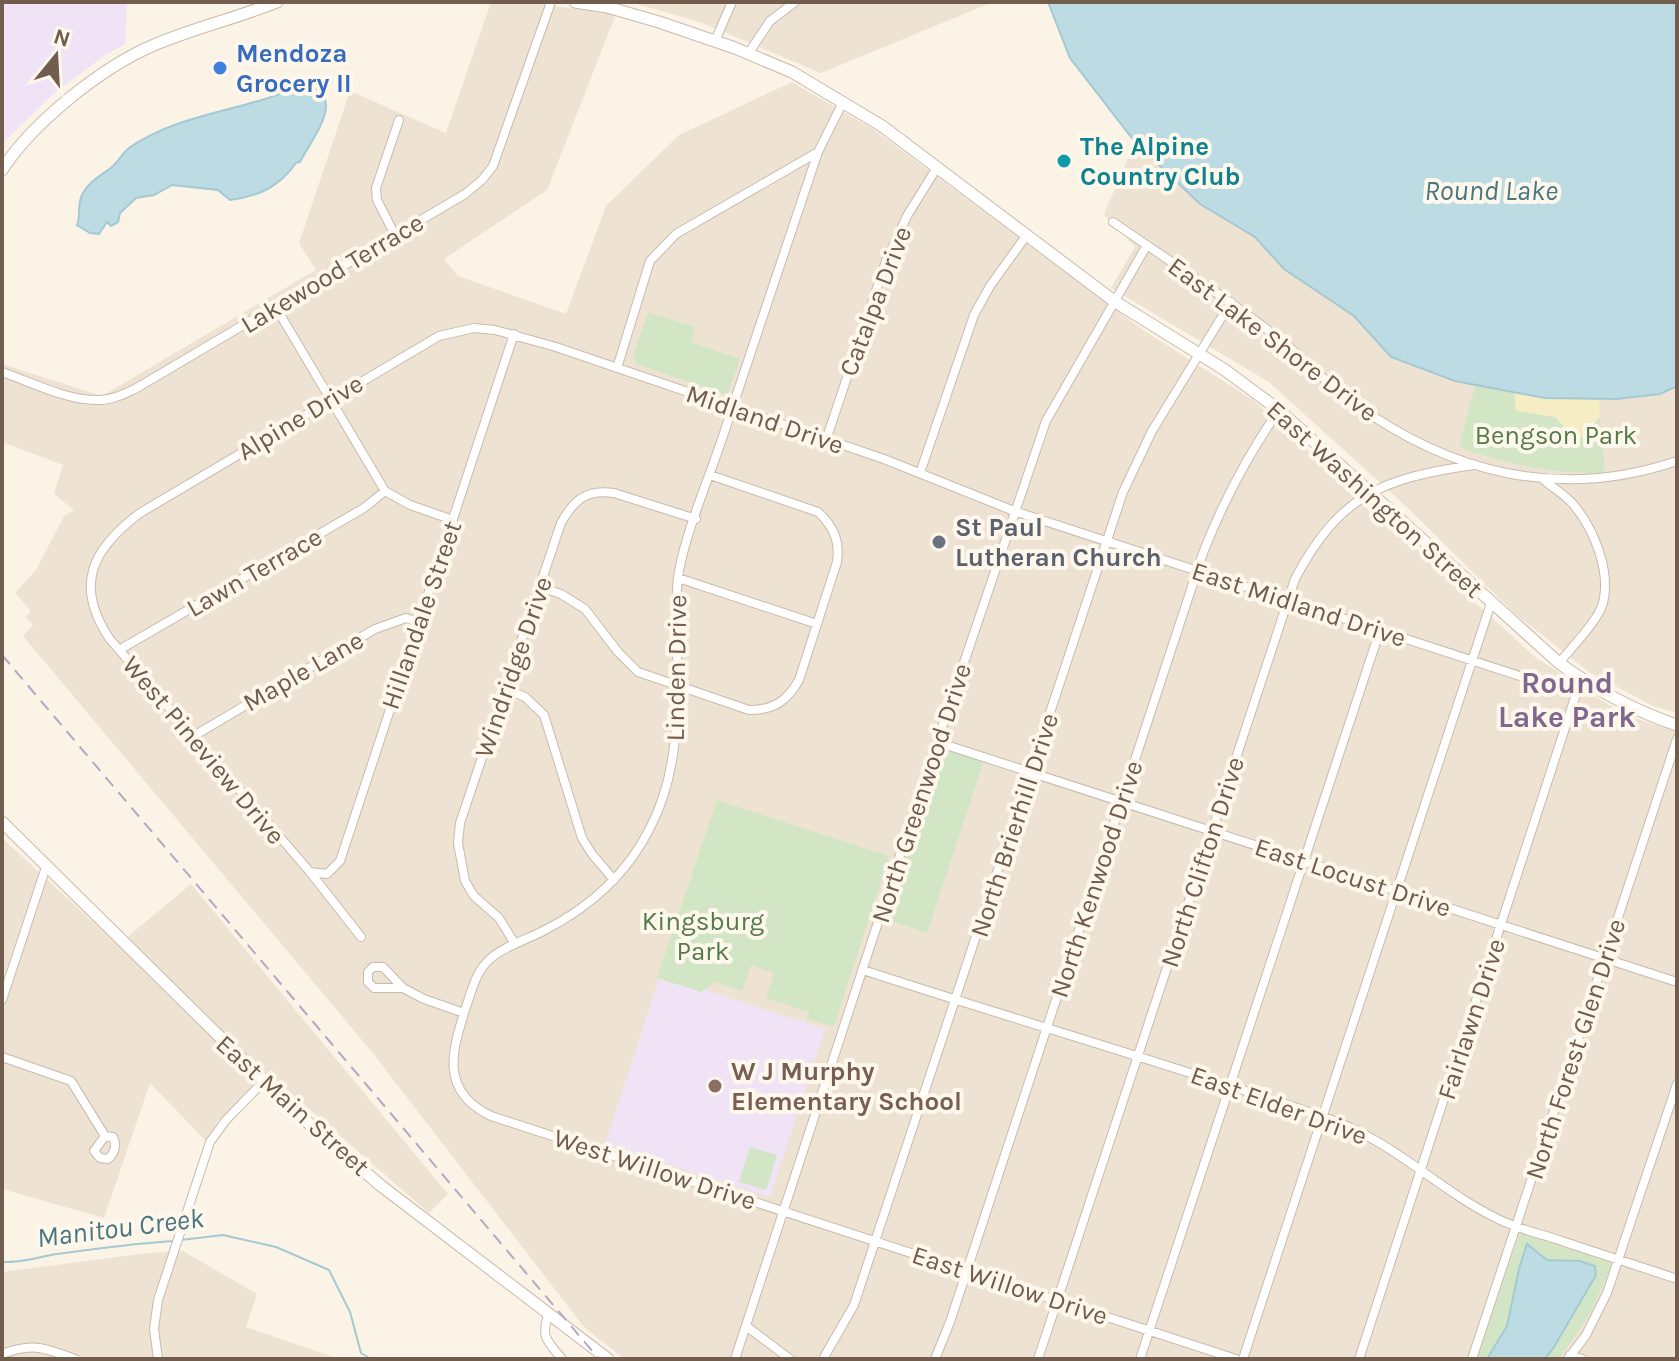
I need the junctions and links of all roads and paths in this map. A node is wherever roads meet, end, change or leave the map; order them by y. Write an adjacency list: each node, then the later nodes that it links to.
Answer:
1 (277, 2): 11 (main road)
2 (551, 2): 14 (street, Lakewood Terrace)
3 (575, 2): 6 (main road, East Washington Street)
4 (732, 2): 6 (street)
5 (795, 2): 7 (street)
6 (715, 41): 7 (main road, East Washington Street)
7 (748, 54): 8 (main road, East Washington Street)
8 (843, 102): 10 (street, Linden Drive); 12 (main road, East Washington Street)
9 (399, 120): 14 (street)
10 (818, 152): 22 (street); 25 (street, Linden Drive)
11 (4, 164)
12 (936, 169): 15 (main road, East Washington Street); 27 (street, Catalpa Drive)
13 (1113, 222): 16 (street, East Lake Shore Drive)
14 (395, 235): 19 (street, Lakewood Terrace)
15 (1026, 236): 17 (main road, East Washington Street); 30 (street)
16 (1147, 245): 17 (street, North Greenwood Drive); 18 (street, East Lake Shore Drive)
17 (1114, 301): 21 (main road, East Washington Street); 35 (street, North Greenwood Drive)
18 (1231, 302): 21 (street, North Brierhill Drive); 29 (street, East Lake Shore Drive)
19 (275, 306): 23 (street, Lakewood Terrace); 24 (street)
20 (514, 334): 22 (street, Midland Drive); 24 (street, Alpine Drive); 37 (street, Hillandale Street)
21 (1199, 354): 26 (main road, East Washington Street); 38 (street, North Brierhill Drive)
22 (617, 368): 25 (street, Midland Drive)
23 (2, 372)
24 (330, 399): 33 (street); 39 (street, Alpine Drive)
25 (733, 408): 27 (street, Midland Drive); 31 (street, Linden Drive)
26 (1279, 410): 34 (main road, East Washington Street); 40 (street, North Kenwood Drive)
27 (826, 440): 30 (street, Midland Drive)
28 (1677, 462): 32 (street, East Lake Shore Drive)
29 (1474, 465): 32 (street, East Lake Shore Drive); 34 (street, North Clifton Drive)
30 (920, 473): 35 (street, Midland Drive)
31 (710, 475): 36 (street, Linden Drive); 46 (street)
32 (1544, 480): 50 (street)
33 (385, 491): 37 (street); 48 (street, Lawn Terrace)
34 (1370, 493): 43 (street, North Clifton Drive); 44 (main road, East Washington Street)
35 (1014, 511): 38 (street, East Midland Drive); 58 (street, North Greenwood Drive)
36 (696, 519): 41 (street, Linden Drive); 42 (street, Windridge Drive)
37 (453, 520): 45 (street, Hillandale Street)
38 (1107, 541): 40 (street, East Midland Drive); 59 (street, North Brierhill Drive)
39 (102, 548): 48 (street, West Pineview Drive)
40 (1197, 570): 43 (street, East Midland Drive); 60 (street, North Kenwood Drive)
41 (678, 578): 46 (street); 53 (street, Linden Drive)
42 (540, 587): 53 (street); 54 (street, Windridge Drive)
43 (1288, 600): 47 (street, East Midland Drive); 62 (street, North Clifton Drive)
44 (1491, 603): 49 (street); 50 (main road, East Washington Street)
45 (418, 622): 56 (street, Maple Lane); 65 (street, Hillandale Street)
46 (817, 624): 53 (street)
47 (1380, 630): 49 (street, East Midland Drive); 63 (street)
48 (119, 650): 56 (street, West Pineview Drive)
49 (1471, 660): 52 (street, East Midland Drive); 67 (street)
50 (1559, 663): 51 (main road, East Washington Street)
51 (1581, 679): 55 (main road, East Washington Street); 68 (street, Fairlawn Drive)
52 (1538, 682)
53 (677, 686): 66 (street, Linden Drive)
54 (506, 689): 66 (street); 70 (street, Windridge Drive)
55 (1677, 725)
56 (192, 737): 65 (street, West Pineview Drive)
57 (1677, 739): 71 (street, North Forest Glen Drive)
58 (937, 742): 59 (street, East Locust Drive); 72 (street, North Greenwood Drive)
59 (1031, 773): 60 (street, East Locust Drive); 76 (street, North Brierhill Drive)
60 (1121, 802): 62 (street, East Locust Drive); 78 (street, North Kenwood Drive)
61 (2, 822): 64 (main road, East Main Street)
62 (1213, 831): 63 (street, East Locust Drive); 80 (street, North Clifton Drive)
63 (1305, 861): 67 (street, East Locust Drive); 83 (street)
64 (46, 867): 75 (street); 81 (main road, East Main Street)
65 (310, 872): 69 (street, West Pineview Drive)
66 (614, 880): 70 (street, Linden Drive)
67 (1397, 891): 68 (street, East Locust Drive); 84 (street)
68 (1502, 925): 71 (street, East Locust Drive); 87 (street, Fairlawn Drive)
69 (361, 937)
70 (515, 944): 77 (street, Linden Drive)
71 (1606, 959): 73 (street, East Locust Drive); 89 (street, North Forest Glen Drive)
72 (863, 970): 76 (street, East Elder Drive); 88 (street, North Greenwood Drive)
73 (1677, 982)
74 (403, 988): 77 (street)
75 (2, 1000)
76 (956, 1000): 78 (street, East Elder Drive); 90 (street, North Brierhill Drive)
77 (464, 1013): 85 (street, Linden Drive)
78 (1046, 1029): 80 (street, East Elder Drive); 92 (street, North Kenwood Drive)
79 (2, 1057): 86 (street)
80 (1138, 1058): 83 (street, East Elder Drive); 94 (street, North Clifton Drive)
81 (263, 1082): 95 (main road, East Main Street); 101 (street)
82 (1677, 1084): 91 (street)
83 (1231, 1087): 84 (street, East Elder Drive); 97 (street)
84 (1322, 1117): 87 (street, East Elder Drive); 111 (street)
85 (526, 1127): 88 (street, West Willow Drive)
86 (105, 1136)
87 (1422, 1171): 89 (street, East Elder Drive); 112 (street, Fairlawn Drive)
88 (784, 1212): 90 (street, East Willow Drive); 96 (street, North Greenwood Drive)
89 (1516, 1226): 91 (street, East Elder Drive); 113 (street, North Forest Glen Drive)
90 (875, 1241): 92 (street, East Willow Drive); 106 (street, North Brierhill Drive)
91 (1619, 1260): 93 (street, East Elder Drive); 99 (street)
92 (966, 1269): 94 (street, East Willow Drive); 107 (street, North Kenwood Drive)
93 (1677, 1279)
94 (1058, 1301): 97 (street, East Willow Drive); 108 (street, North Clifton Drive)
95 (549, 1313): 102 (street); 103 (main road, East Main Street)
96 (746, 1326): 104 (street, North Greenwood Drive); 105 (street)
97 (1150, 1331): 109 (street); 110 (street, East Willow Drive)
98 (2, 1354): 100 (street)
99 (1569, 1357): 114 (street)
100 (75, 1359)
101 (158, 1359)
102 (562, 1359)
103 (608, 1359)
104 (735, 1359)
105 (790, 1359)
106 (823, 1359)
107 (935, 1359)
108 (1038, 1359)
109 (1140, 1359)
110 (1236, 1359)
111 (1243, 1359)
112 (1359, 1359)
113 (1472, 1359)
114 (1582, 1359)

